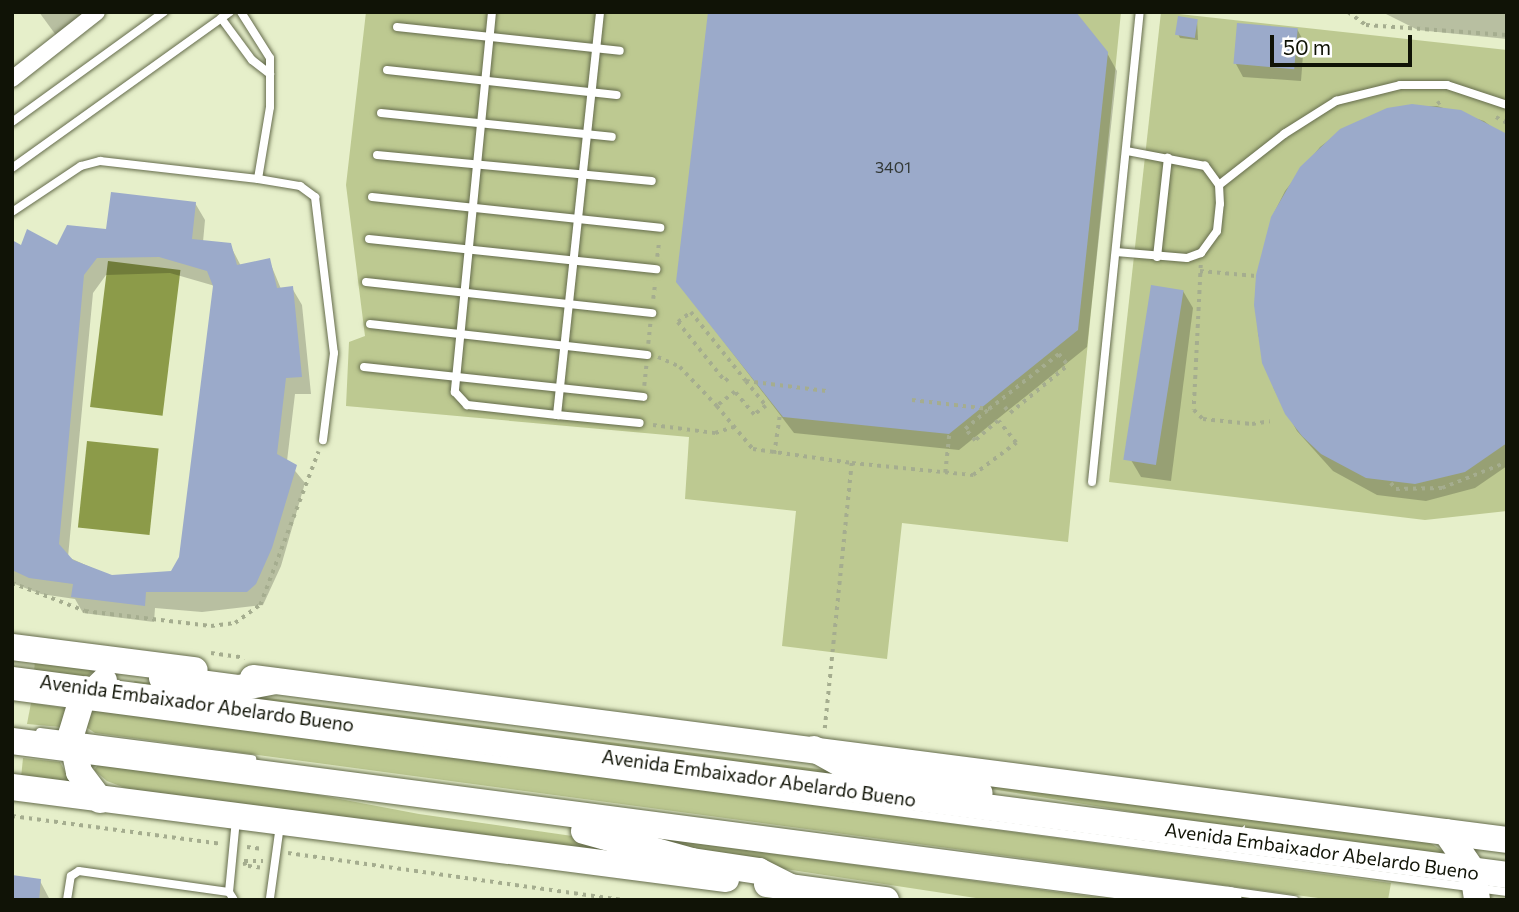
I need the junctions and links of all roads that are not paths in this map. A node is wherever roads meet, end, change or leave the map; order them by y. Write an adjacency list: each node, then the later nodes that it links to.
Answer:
1 (97, 12): 15 (street)
2 (164, 12): 21 (lane)
3 (230, 12): 8 (lane)
4 (241, 12): 14 (lane)
5 (492, 12): 10 (lane)
6 (600, 12): 11 (lane)
7 (1142, 12): 25 (lane)
8 (221, 18): 14 (lane); 29 (lane)
9 (397, 27): 10 (lane)
10 (490, 37): 11 (lane); 16 (lane)
11 (596, 48): 12 (lane); 17 (lane)
12 (620, 51)
13 (387, 70): 16 (lane)
14 (270, 74): 31 (lane)
15 (12, 79)
16 (485, 81): 17 (lane); 22 (lane)
17 (592, 92): 18 (lane); 23 (lane)
18 (617, 95)
19 (1507, 105): 33 (lane)
20 (381, 113): 22 (lane)
21 (12, 121)
22 (481, 123): 23 (lane); 28 (lane)
23 (587, 134): 24 (lane); 30 (lane)
24 (612, 137)
25 (1127, 151): 27 (lane); 41 (lane)
26 (377, 155): 28 (lane)
27 (1168, 158): 33 (lane); 42 (lane)
28 (477, 164): 30 (lane); 35 (lane)
29 (12, 168)
30 (583, 175): 32 (lane); 37 (lane)
31 (258, 179): 36 (lane); 59 (lane)
32 (653, 181)
33 (1219, 185): 42 (lane)
34 (372, 197): 35 (lane)
35 (473, 208): 37 (lane); 40 (lane)
36 (12, 212)
37 (578, 219): 38 (lane); 43 (lane)
38 (660, 228)
39 (369, 239): 40 (lane)
40 (469, 249): 43 (lane); 46 (lane)
41 (1116, 252): 42 (lane); 60 (lane)
42 (1157, 257)
43 (574, 261): 44 (lane); 47 (lane)
44 (656, 269)
45 (366, 282): 46 (lane)
46 (465, 293): 47 (lane); 50 (lane)
47 (569, 304): 48 (lane); 51 (lane)
48 (652, 313)
49 (370, 324): 50 (lane)
50 (460, 335): 51 (lane); 54 (lane)
51 (565, 345): 52 (lane); 55 (lane)
52 (647, 355)
53 (364, 367): 54 (lane)
54 (456, 379): 55 (lane); 57 (lane)
55 (560, 389): 56 (lane); 57 (lane)
56 (643, 397)
57 (557, 415): 58 (lane)
58 (640, 423)
59 (323, 440)
60 (1092, 482)
61 (12, 647): 63 (main road, Avenida Embaixador Abelardo Bueno)
62 (12, 680): 64 (main road, Avenida Embaixador Abelardo Bueno)
63 (274, 681): 64 (main road); 68 (main road, Avenida Embaixador Abelardo Bueno)
64 (88, 695): 65 (lane); 67 (main road); 77 (main road, Avenida Embaixador Abelardo Bueno); 80 (lane)
65 (12, 696)
66 (23, 736): 67 (main road)
67 (71, 741): 69 (lane); 71 (main road); 72 (main road)
68 (820, 742): 76 (main road, Avenida Embaixador Abelardo Bueno); 77 (main road)
69 (263, 761)
70 (12, 787): 72 (main road)
71 (370, 789): 82 (main road); 89 (main road)
72 (100, 800): 74 (main road)
73 (621, 809): 90 (lane)
74 (237, 816): 75 (main road); 83 (lane)
75 (280, 822): 82 (main road); 85 (lane)
76 (1446, 832): 78 (main road, Avenida Embaixador Abelardo Bueno); 80 (main road)
77 (1191, 833): 80 (main road, Avenida Embaixador Abelardo Bueno)
78 (1507, 840)
79 (1507, 875): 80 (main road, Avenida Embaixador Abelardo Bueno)
80 (1475, 886): 81 (lane)
81 (1507, 892)
82 (790, 893): 84 (main road)
83 (231, 896): 86 (lane)
84 (844, 897): 88 (main road)
85 (268, 899): 87 (lane)
86 (67, 900)
87 (280, 900)
88 (886, 900)
89 (1228, 900)
90 (1294, 900)

